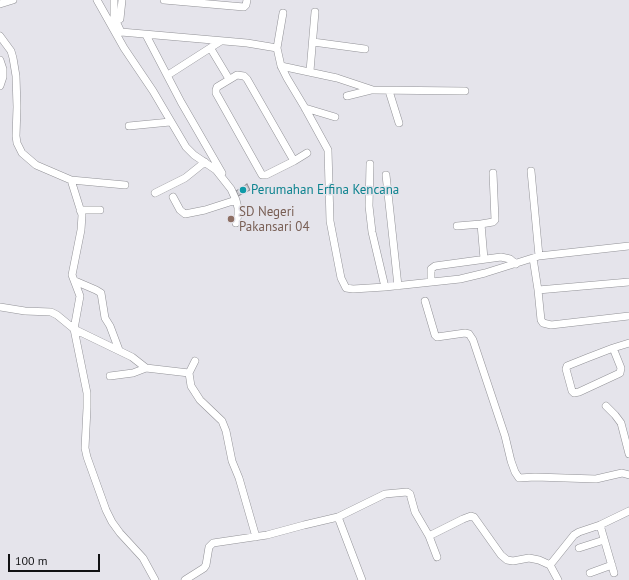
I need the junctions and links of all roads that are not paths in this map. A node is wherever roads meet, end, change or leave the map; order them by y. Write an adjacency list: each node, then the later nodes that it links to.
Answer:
1 (13, 0): 7 (street)
2 (97, 0): 30 (street)
3 (114, 0): 10 (street)
4 (122, 0): 10 (street)
5 (164, 0): 6 (street)
6 (247, 0)
7 (0, 4)
8 (315, 12): 14 (street)
9 (283, 13): 16 (street)
10 (116, 21): 11 (street)
11 (146, 35): 13 (street); 21 (street)
12 (0, 36): 40 (street)
13 (221, 41): 15 (street); 16 (street)
14 (314, 42): 17 (street); 20 (street)
15 (211, 48): 21 (street); 22 (street)
16 (277, 48): 19 (street)
17 (365, 49)
18 (0, 60): 23 (street)
19 (281, 66): 20 (street); 28 (street)
20 (310, 71): 24 (street)
21 (168, 75): 44 (street)
22 (229, 79): 34 (street); 34 (street)
23 (0, 86)
24 (373, 90): 26 (street); 27 (street)
25 (465, 90): 26 (street)
26 (389, 91): 31 (street)
27 (347, 96)
28 (305, 108): 29 (street); 58 (street)
29 (335, 117)
30 (170, 122): 32 (street); 35 (street)
31 (398, 123)
32 (129, 126)
33 (308, 153): 34 (street)
34 (294, 160)
35 (205, 162): 42 (street); 44 (street)
36 (370, 164): 58 (street)
37 (531, 171): 51 (street)
38 (493, 173): 48 (street)
39 (386, 175): 57 (street)
40 (71, 180): 41 (street); 45 (street)
41 (125, 185)
42 (155, 193)
43 (173, 198): 44 (street)
44 (237, 199): 47 (street)
45 (80, 210): 46 (street); 54 (street)
46 (100, 210)
47 (236, 223)
48 (481, 224): 49 (street); 52 (street)
49 (457, 226)
50 (629, 246): 51 (street)
51 (536, 257): 53 (street); 59 (street)
52 (484, 259): 53 (street); 55 (street)
53 (516, 264): 55 (street)
54 (75, 281): 63 (street); 66 (street)
55 (432, 282): 57 (street)
56 (629, 282): 59 (street)
57 (398, 286): 58 (street)
58 (385, 288)
59 (538, 290): 62 (street)
60 (425, 301): 73 (street)
61 (0, 306): 63 (street)
62 (629, 316)
63 (74, 329): 66 (street); 84 (street)
64 (629, 343): 65 (street)
65 (613, 348): 65 (street)
66 (119, 350): 68 (street)
67 (196, 361): 69 (street)
68 (146, 368): 69 (street); 70 (street)
69 (189, 372): 78 (street)
70 (110, 376)
71 (606, 406): 72 (street)
72 (629, 454)
73 (629, 475)
74 (629, 511): 76 (street)
75 (338, 517): 77 (street); 78 (street); 86 (street)
76 (600, 525): 79 (street); 82 (street)
77 (429, 536): 81 (street); 82 (street)
78 (256, 538): 85 (street)
79 (604, 540): 80 (street); 83 (street)
80 (579, 548)
81 (437, 558)
82 (550, 565): 87 (street)
83 (590, 573)
84 (155, 580)
85 (185, 580)
86 (362, 580)
87 (558, 580)

